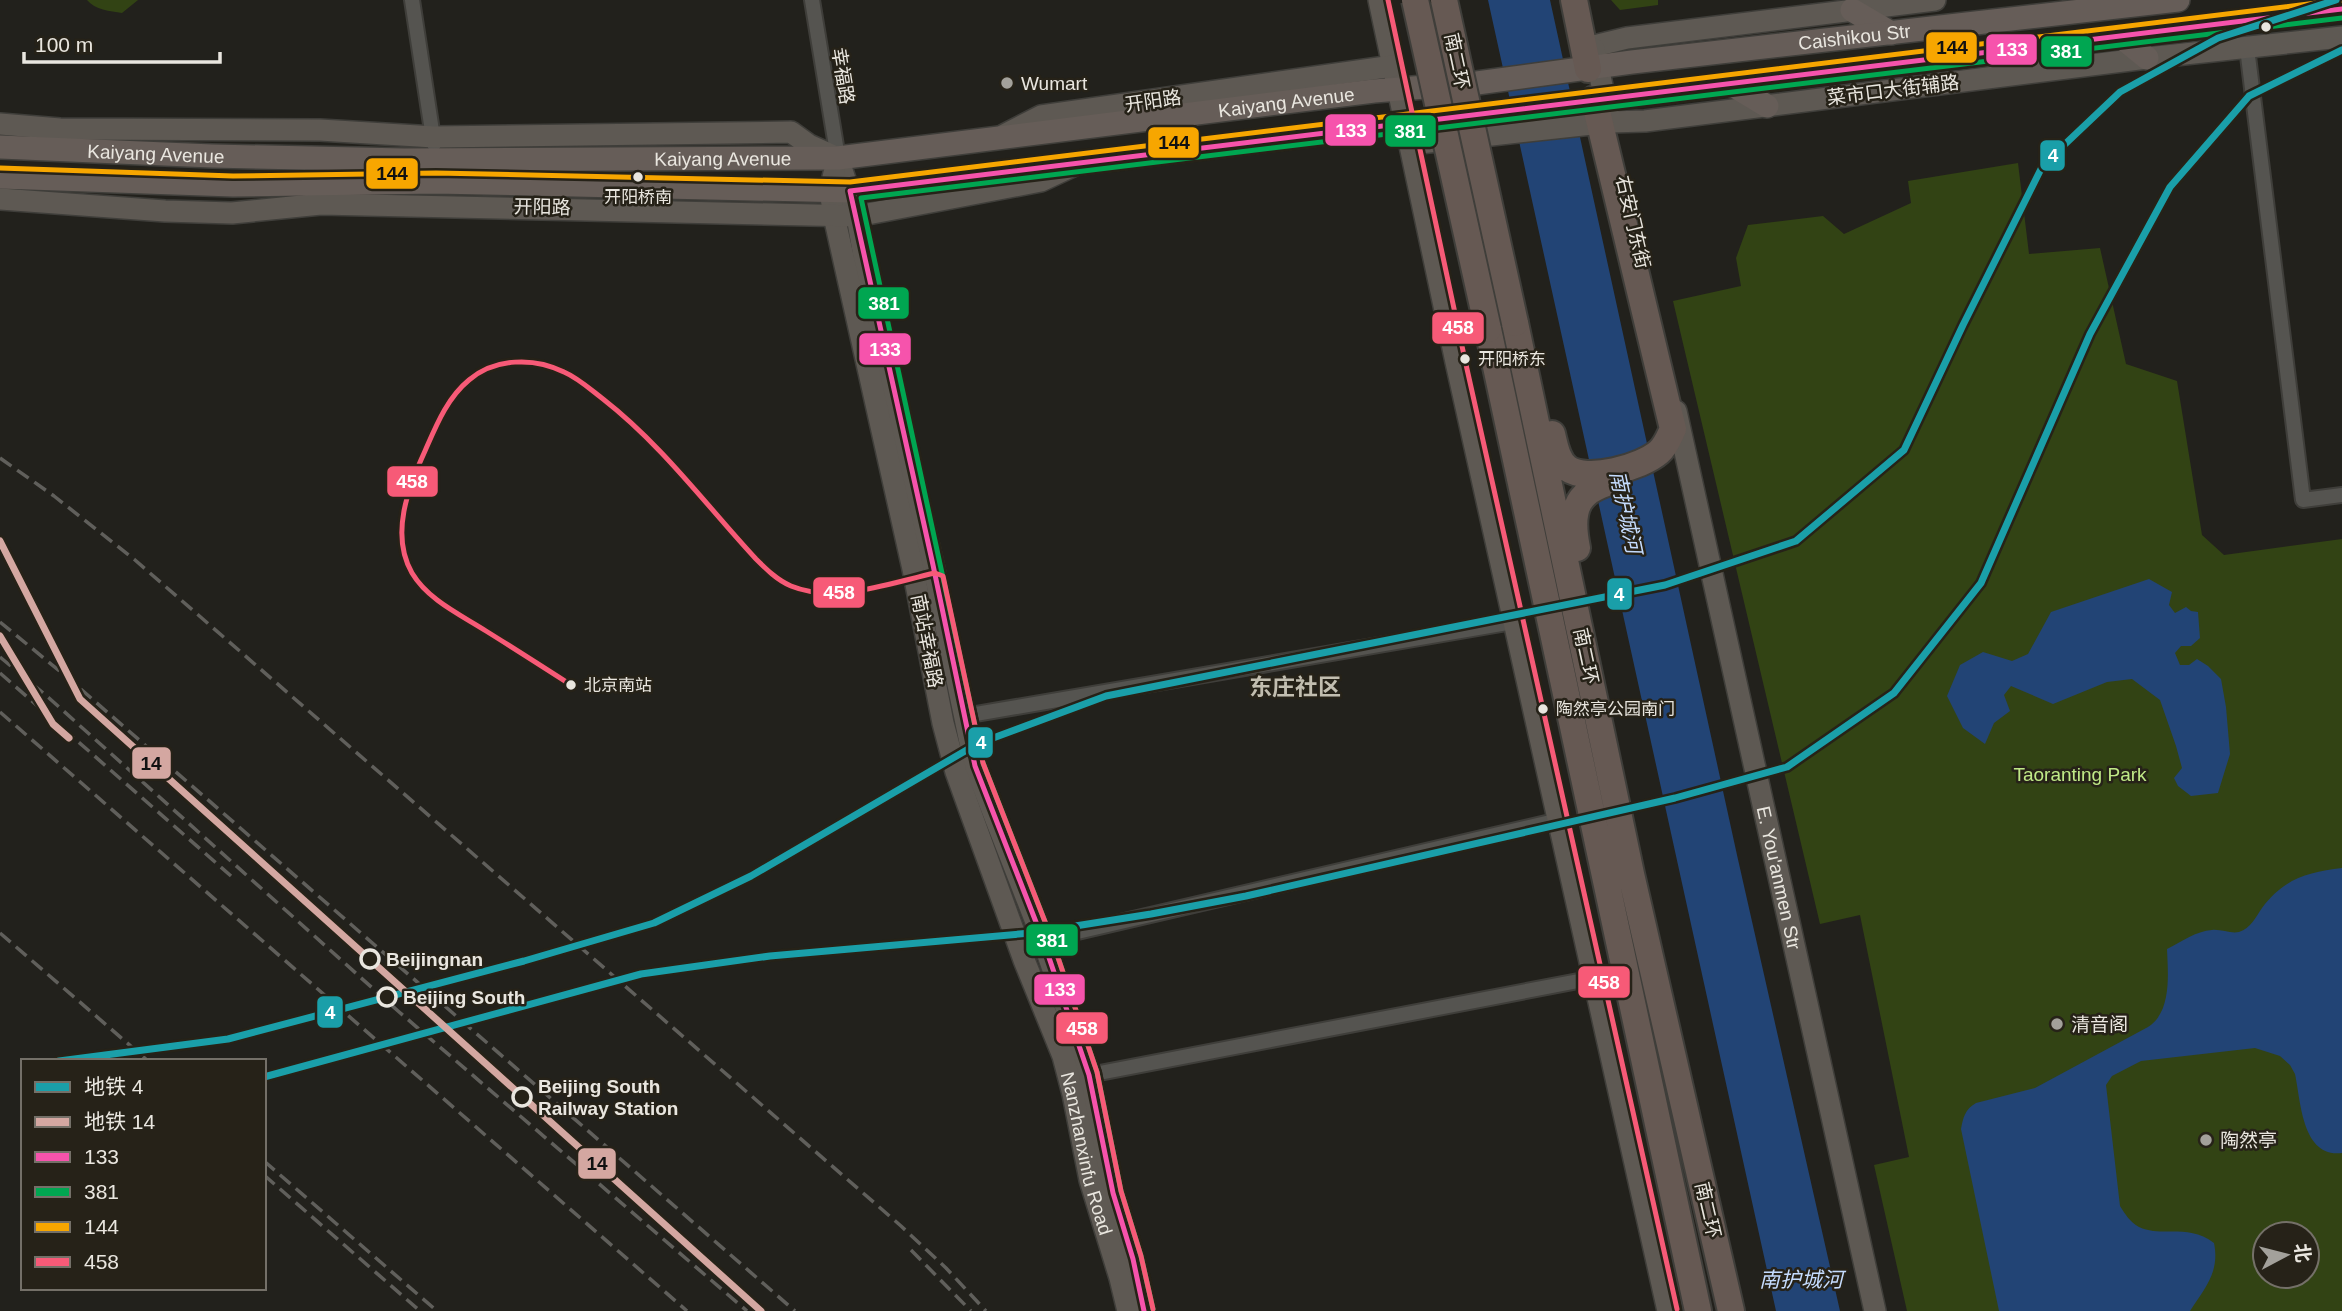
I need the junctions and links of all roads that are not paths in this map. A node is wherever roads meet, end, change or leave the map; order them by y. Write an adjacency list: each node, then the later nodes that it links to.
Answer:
1 (412, 0): 31 (street)
2 (812, 0): 30 (street, 幸福路)
3 (1379, 0): 20 (street)
4 (1415, 0): 51 (highway, 南二环, bridge)
5 (1444, 0): 39 (highway, 南二环, bridge)
6 (1574, 0): 19 (highway)
7 (1583, 0): 19 (street)
8 (1935, 0): 12 (street)
9 (2006, 0): 13 (main road)
10 (2178, 0): 13 (main road, Caishikou Str)
11 (2342, 9): 15 (main road)
12 (1852, 10): 14 (main road); 19 (street)
13 (1985, 22): 14 (main road, Caishikou Str)
14 (1891, 33): 19 (main road, Caishikou Str)
15 (2120, 36): 18 (main road); 22 (main road)
16 (2342, 37): 17 (street, 菜市口大街辅路)
17 (2247, 48): 18 (street, 菜市口大街辅路); 42 (street)
18 (2147, 58): 24 (street, 菜市口大街辅路)
19 (1588, 63): 21 (main road, Caishikou Str); 25 (street)
20 (1392, 66): 23 (street); 28 (street, 开阳路)
21 (1477, 83): 23 (main road, Kaiyang Avenue)
22 (1729, 83): 24 (main road); 25 (main road)
23 (1398, 89): 27 (street); 28 (main road, Kaiyang Avenue)
24 (1767, 106): 25 (street, 菜市口大街辅路)
25 (1595, 112): 27 (street, 菜市口大街辅路); 27 (main road); 40 (highway)
26 (0, 124): 31 (street)
27 (1408, 134): 32 (main road); 43 (street)
28 (1001, 137): 30 (main road, Kaiyang Avenue)
29 (0, 147): 31 (main road, Kaiyang Avenue)
30 (838, 158): 31 (main road, Kaiyang Avenue); 34 (street)
31 (435, 160): 33 (main road); 34 (main road); 36 (street)
32 (1078, 163): 34 (main road); 38 (street, 开阳路)
33 (0, 177)
34 (840, 191): 37 (street, 南站幸福路); 38 (street, 南站幸福路)
35 (0, 199): 36 (street, 开阳路)
36 (433, 206): 37 (street, 开阳路)
37 (834, 216): 38 (street, 开阳路); 48 (street, 南站幸福路)
38 (857, 216): 45 (street, 南站幸福路)
39 (1523, 361): 41 (highway); 44 (highway, 南二环)
40 (1669, 453): 41 (highway); 58 (street, E. You'anmen Str)
41 (1580, 484): 44 (highway)
42 (2342, 495)
43 (1513, 622): 45 (street); 46 (street)
44 (1586, 653): 57 (highway, 南二环)
45 (964, 716): 47 (street, 南站幸福路)
46 (1559, 820): 47 (street); 49 (street)
47 (1043, 940): 48 (street); 50 (street, 南站幸福路)
48 (1024, 960): 52 (street, Nanzhanxinfu Road)
49 (1594, 978): 50 (street); 54 (street)
50 (1089, 1075): 53 (street, 南站幸福路)
51 (1691, 1280): 55 (highway); 56 (highway, 南二环)
52 (1128, 1311)
53 (1144, 1311)
54 (1668, 1311)
55 (1691, 1311)
56 (1698, 1311)
57 (1731, 1311)
58 (1875, 1311)

